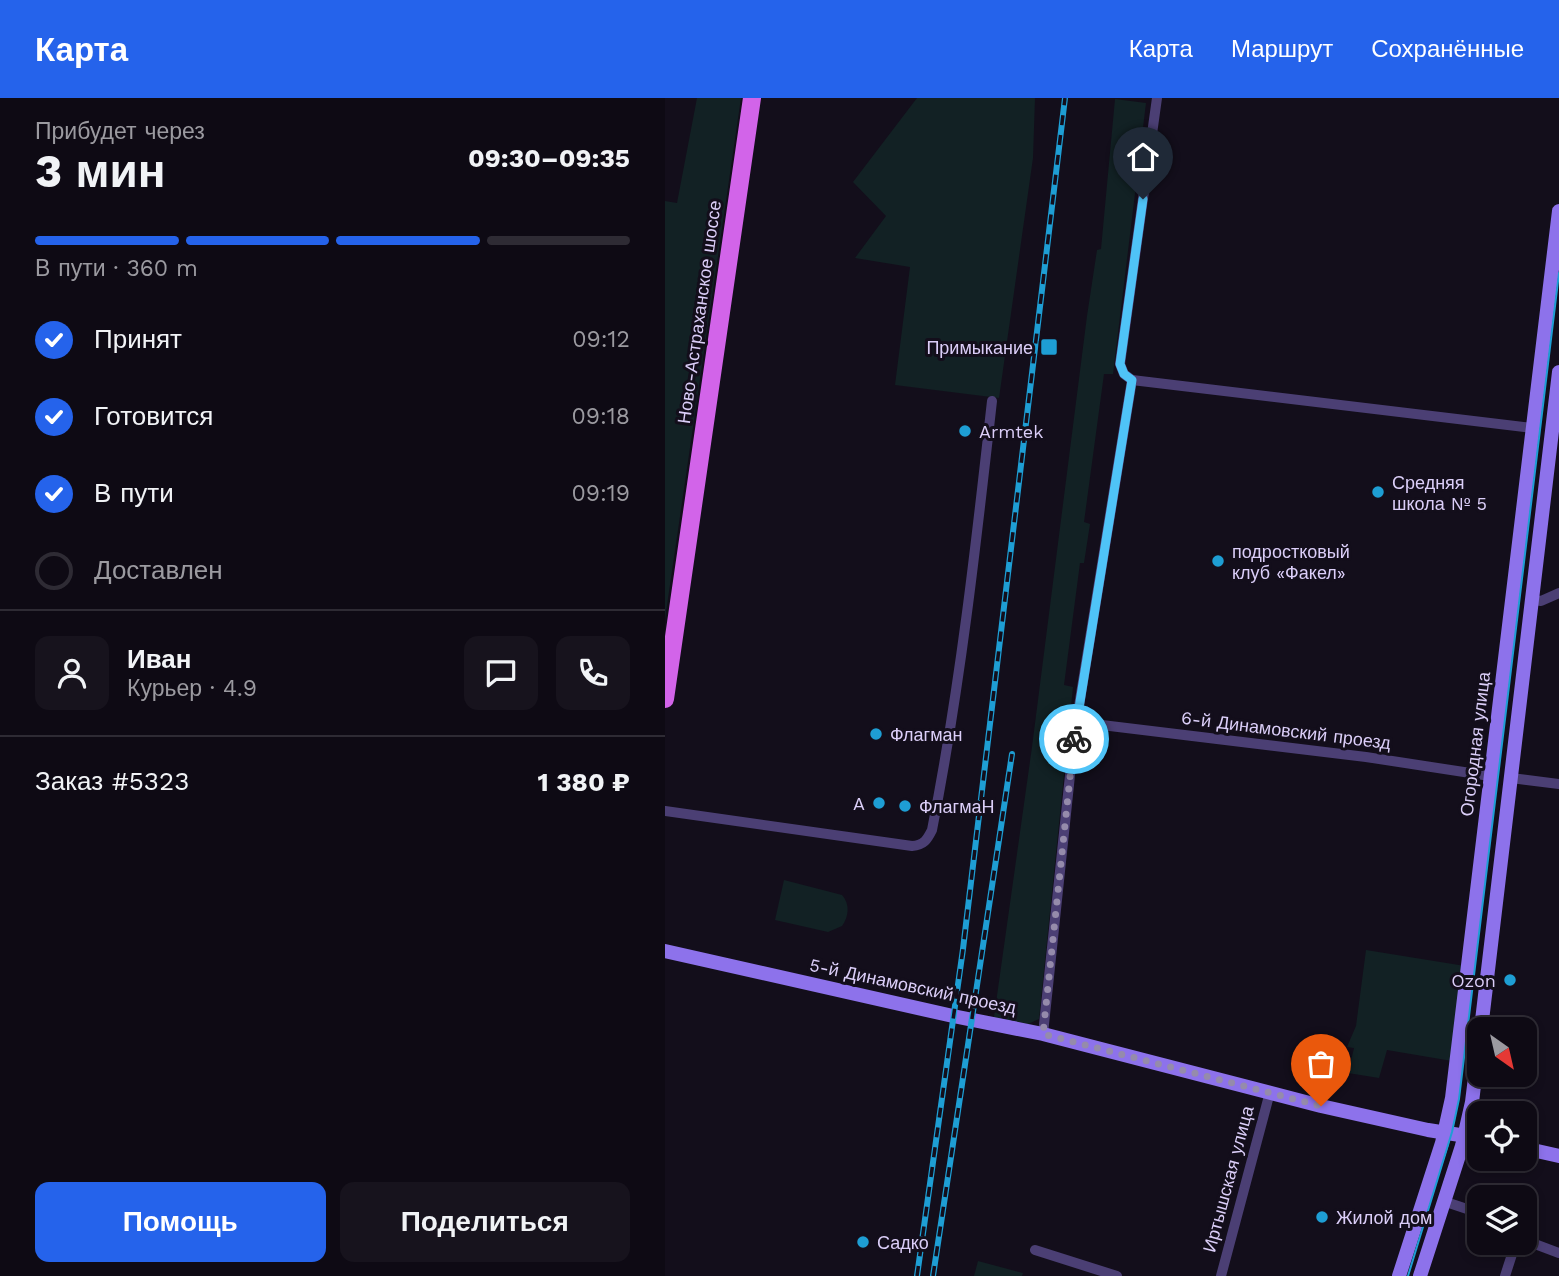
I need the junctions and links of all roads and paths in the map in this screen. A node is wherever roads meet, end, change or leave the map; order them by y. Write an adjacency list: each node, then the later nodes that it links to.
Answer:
1 (752, 98): 11 (main road, Ново-Астраханское шоссе)
2 (1157, 98): 5 (street)
3 (1559, 211): 7 (street, Огородная улица)
4 (1559, 372): 8 (street)
5 (1132, 380): 7 (street); 12 (street)
6 (992, 401): 16 (street)
7 (1533, 428): 13 (street, Огородная улица)
8 (1556, 430): 10 (street)
9 (1559, 593): 10 (street)
10 (1533, 600): 14 (street)
11 (665, 699)
12 (1077, 722): 13 (street, 6-й Динамовский проезд); 19 (street)
13 (1490, 776): 21 (street, Огородная улица)
14 (1511, 778): 15 (street); 18 (street)
15 (1559, 784)
16 (665, 811)
17 (665, 951): 19 (street, 5-й Динамовский проезд)
18 (1482, 1017)
19 (1043, 1034): 20 (street, 5-й Динамовский проезд)
20 (1270, 1092): 21 (street, 5-й Динамовский проезд); 33 (street, Иртышская улица)
21 (1444, 1132): 22 (street, 5-й Динамовский проезд); 34 (street, Огородная улица)
22 (1467, 1136)
23 (1467, 1148): 26 (street)
24 (1537, 1151): 25 (street)
25 (1559, 1156)
26 (1443, 1201): 27 (street); 35 (street)
27 (1467, 1209)
28 (1537, 1245): 30 (street)
29 (1035, 1250): 32 (street)
30 (1559, 1253)
31 (1512, 1255): 36 (street)
32 (1117, 1276)
33 (1221, 1276)
34 (1399, 1276)
35 (1420, 1276)
36 (1505, 1276)

